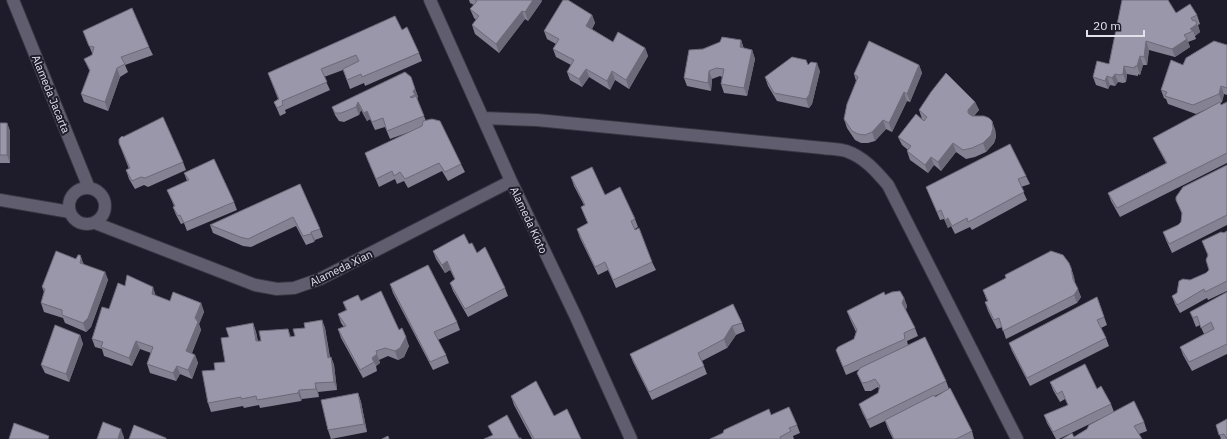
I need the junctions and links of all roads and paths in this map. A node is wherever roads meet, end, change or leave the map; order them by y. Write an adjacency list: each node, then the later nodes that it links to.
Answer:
1 (14, 0): 5 (street, Alameda Jacarta)
2 (430, 0): 3 (street, Alameda Kioto)
3 (482, 118): 4 (street, Alameda Kioto); 10 (street)
4 (511, 181): 8 (street, Alameda Xian); 9 (street, Alameda Kioto)
5 (89, 188): 7 (street); 8 (street)
6 (0, 200): 7 (street)
7 (70, 212): 8 (street)
8 (95, 223)
9 (631, 439)
10 (1017, 439)

